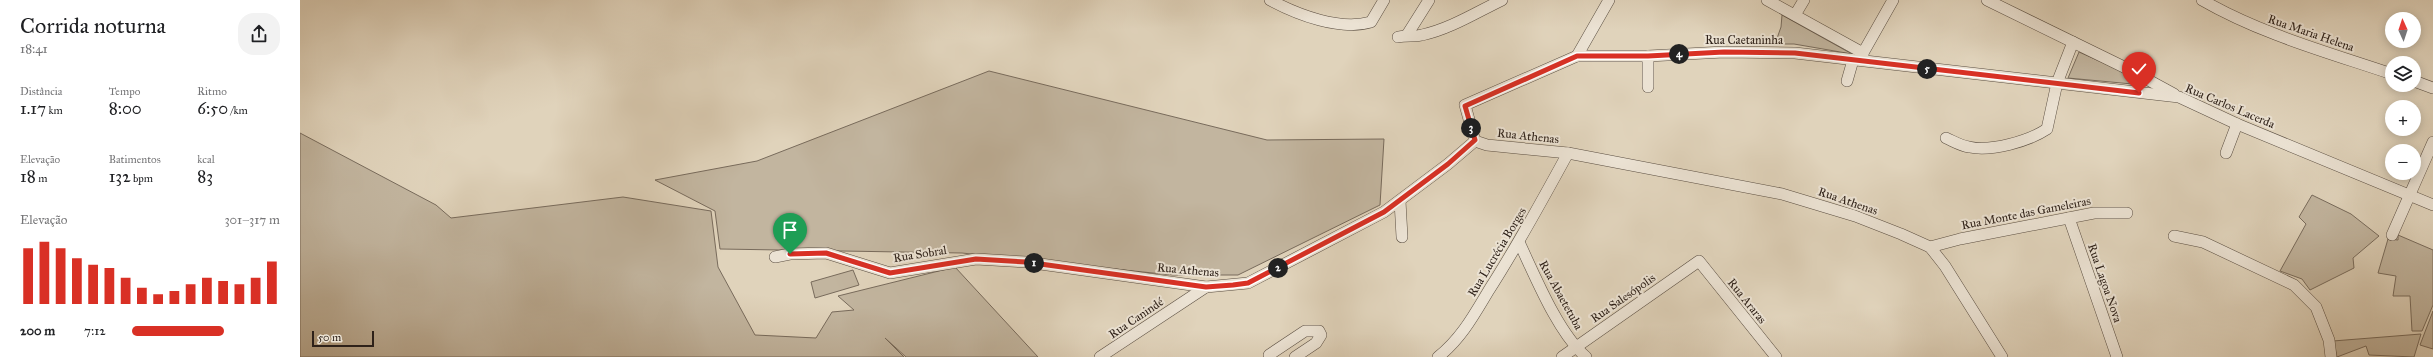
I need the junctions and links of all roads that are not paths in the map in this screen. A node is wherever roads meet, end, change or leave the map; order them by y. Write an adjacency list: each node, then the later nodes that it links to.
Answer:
1 (1270, 0): 2 (street)
2 (1384, 0)
3 (1429, 0): 4 (street)
4 (1502, 0)
5 (1609, 0): 13 (street)
6 (1767, 0): 11 (street)
7 (1804, 0): 11 (street)
8 (1893, 0): 15 (street)
9 (1987, 0): 12 (street)
10 (2202, 0): 16 (street, Rua Maria Helena)
11 (1795, 15): 15 (street)
12 (2073, 42): 18 (street); 22 (street)
13 (1577, 56): 14 (street, Rua Caetaninha); 25 (street)
14 (1648, 56): 15 (street, Rua Caetaninha); 20 (street)
15 (1860, 58): 17 (street); 18 (street, Rua Carlos Lacerda)
16 (2385, 72)
17 (1847, 81)
18 (2057, 83): 22 (street, Rua Carlos Lacerda); 24 (street)
19 (2421, 84): 21 (street)
20 (1648, 87)
21 (2433, 88)
22 (2179, 97): 23 (street, Rua Carlos Lacerda)
23 (2238, 124): 28 (street); 29 (street, Rua Carlos Lacerda)
24 (1946, 138)
25 (1475, 140): 27 (street, Rua Athenas); 30 (street, Rua Athenas)
26 (2433, 142): 29 (street)
27 (1568, 153): 37 (street, Rua Lucrécia Borges); 38 (street, Rua Athenas)
28 (2226, 153)
29 (2409, 195): 31 (street, Rua Carlos Lacerda); 34 (street)
30 (1400, 201): 35 (street); 42 (street, Rua Athenas)
31 (2433, 205)
32 (2127, 213): 33 (street, Rua Monte das Gameleiras)
33 (2069, 218): 38 (street, Rua Monte das Gameleiras); 52 (street, Rua Lagoa Nova)
34 (2392, 235)
35 (1402, 236)
36 (2174, 236): 53 (street)
37 (1519, 242): 43 (street, Rua Abaetetuba); 47 (street, Rua Lucrécia Borges)
38 (1930, 247): 51 (street, Rua Athenas)
39 (775, 257): 40 (street, Rua Sobral)
40 (976, 259): 42 (street, Rua Athenas)
41 (1699, 261): 43 (street, Rua Salesópolis); 50 (street, Rua Araras)
42 (1206, 287): 45 (street, Rua Canindé)
43 (1575, 348): 48 (street, Rua Salesópolis); 49 (street, Rua Abaetetuba)
44 (1269, 355): 46 (street)
45 (1100, 357)
46 (1295, 357)
47 (1438, 357)
48 (1562, 357)
49 (1586, 357)
50 (1776, 357)
51 (2002, 357)
52 (2117, 357)
53 (2331, 357)

